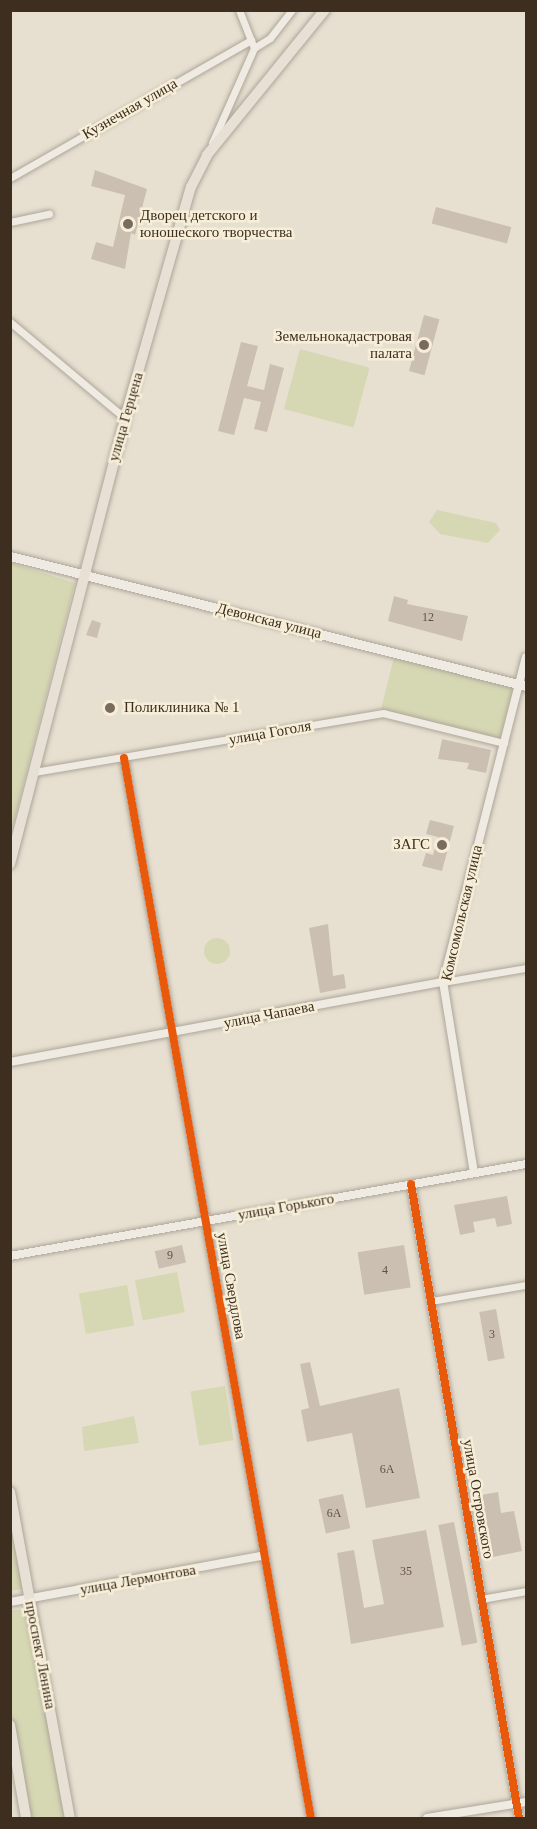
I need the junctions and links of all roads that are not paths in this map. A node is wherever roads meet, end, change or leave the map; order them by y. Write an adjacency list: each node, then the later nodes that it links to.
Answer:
1 (239, 10): 4 (street)
2 (292, 10): 5 (street)
3 (325, 10): 6 (main road, улица Герцена)
4 (250, 40): 5 (street); 7 (street, Кузнечная улица)
5 (254, 48): 6 (street)
6 (207, 155): 11 (main road, улица Герцена)
7 (10, 178)
8 (49, 214): 9 (street)
9 (10, 222)
10 (10, 322): 11 (street)
11 (125, 418): 13 (main road, улица Герцена)
12 (10, 556): 13 (main road, Девонская улица)
13 (84, 574): 15 (main road, Девонская улица); 18 (main road, улица Герцена)
14 (526, 657): 15 (street, Комсомольская улица)
15 (523, 685): 16 (street, Комсомольская улица)
16 (504, 743): 17 (street, улица Гоголя); 21 (street, Комсомольская улица)
17 (124, 758): 18 (street, улица Гоголя); 22 (street, улица Свердлова)
18 (34, 772): 19 (main road, улица Герцена)
19 (10, 864)
20 (526, 968): 21 (street, улица Чапаева)
21 (443, 982): 22 (street, улица Чапаева); 25 (street, Комсомольская улица)
22 (173, 1032): 23 (street, улица Чапаева); 27 (street, улица Свердлова)
23 (10, 1062)
24 (526, 1164): 25 (street, улица Горького)
25 (474, 1173): 26 (street, улица Горького)
26 (411, 1185): 27 (street, улица Горького); 30 (street, улица Островского)
27 (207, 1222): 28 (street, улица Горького); 32 (street, улица Свердлова)
28 (10, 1257)
29 (526, 1285): 30 (street)
30 (431, 1300): 35 (street, улица Островского)
31 (10, 1492): 34 (main road, проспект Ленина)
32 (265, 1555): 34 (street, улица Лермонтова); 41 (street, улица Свердлова)
33 (526, 1591): 35 (street)
34 (29, 1599): 36 (street, улица Лермонтова); 40 (main road, проспект Ленина)
35 (481, 1599): 38 (street, улица Островского)
36 (10, 1602)
37 (10, 1725): 39 (main road)
38 (522, 1803): 42 (street); 43 (street, улица Островского)
39 (26, 1818)
40 (70, 1818)
41 (310, 1818)
42 (426, 1818)
43 (519, 1818)

